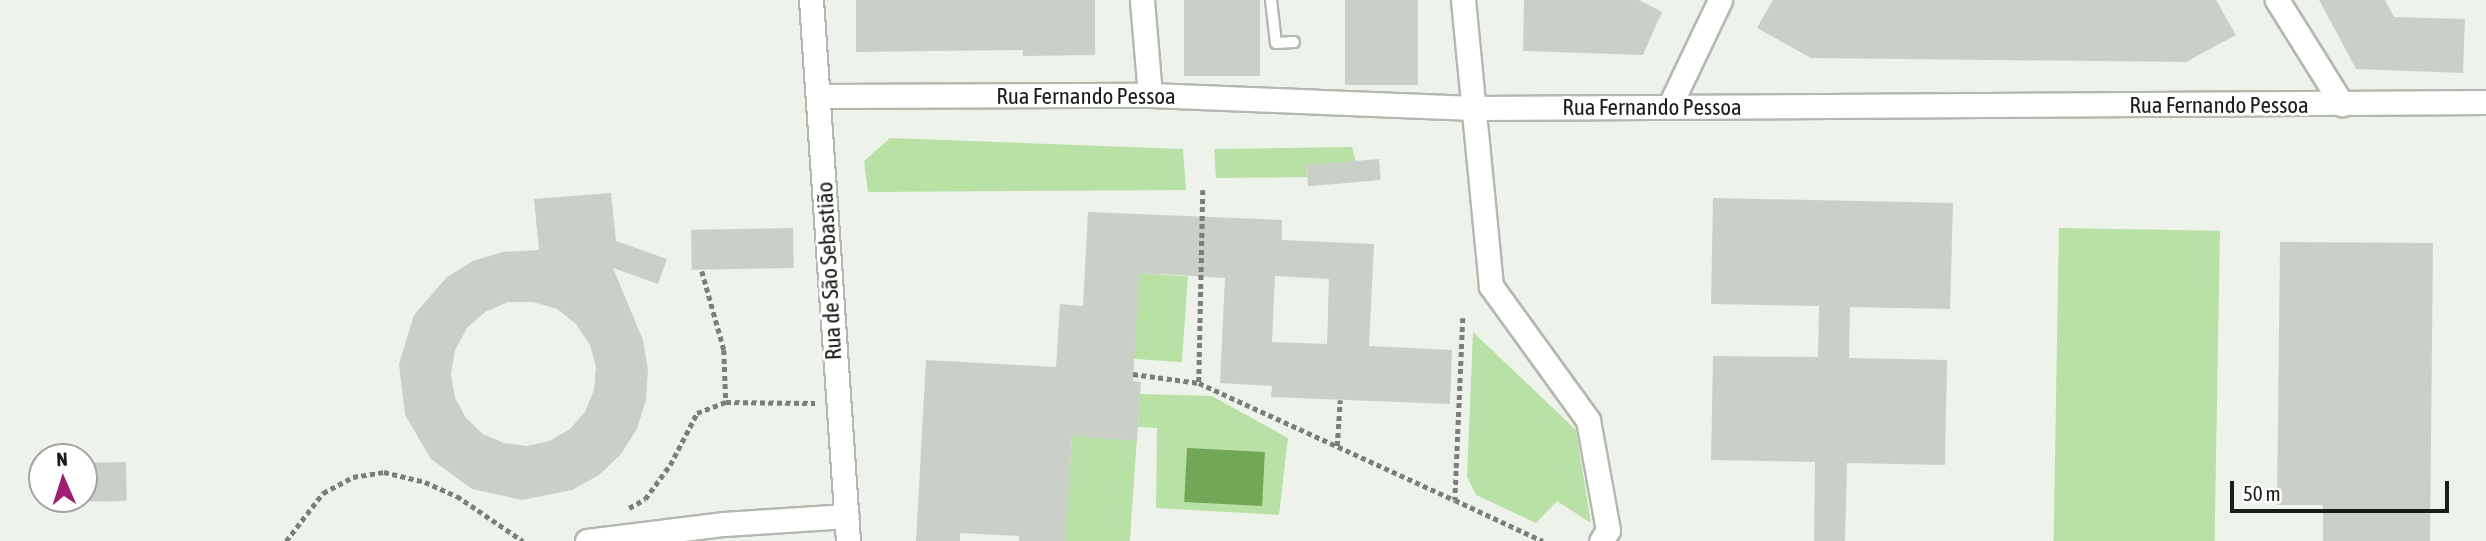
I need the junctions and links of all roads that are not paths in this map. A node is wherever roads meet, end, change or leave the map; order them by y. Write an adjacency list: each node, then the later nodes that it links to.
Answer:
1 (811, 0): 9 (street, Rua de São Sebastião)
2 (1142, 0): 8 (street)
3 (1271, 0): 7 (lane)
4 (1463, 0): 13 (street)
5 (1720, 0): 12 (street)
6 (2277, 0): 11 (street)
7 (1294, 42)
8 (1150, 95): 9 (street, Rua Fernando Pessoa); 13 (street, Rua Fernando Pessoa)
9 (819, 96): 14 (street, Rua de São Sebastião)
10 (2486, 102): 11 (street, Rua Fernando Pessoa)
11 (2342, 104): 12 (street, Rua Fernando Pessoa)
12 (1670, 105): 13 (street, Rua Fernando Pessoa)
13 (1474, 108): 17 (street)
14 (847, 516): 15 (street); 16 (street, Rua de São Sebastião)
15 (587, 541)
16 (848, 541)
17 (1601, 541)

